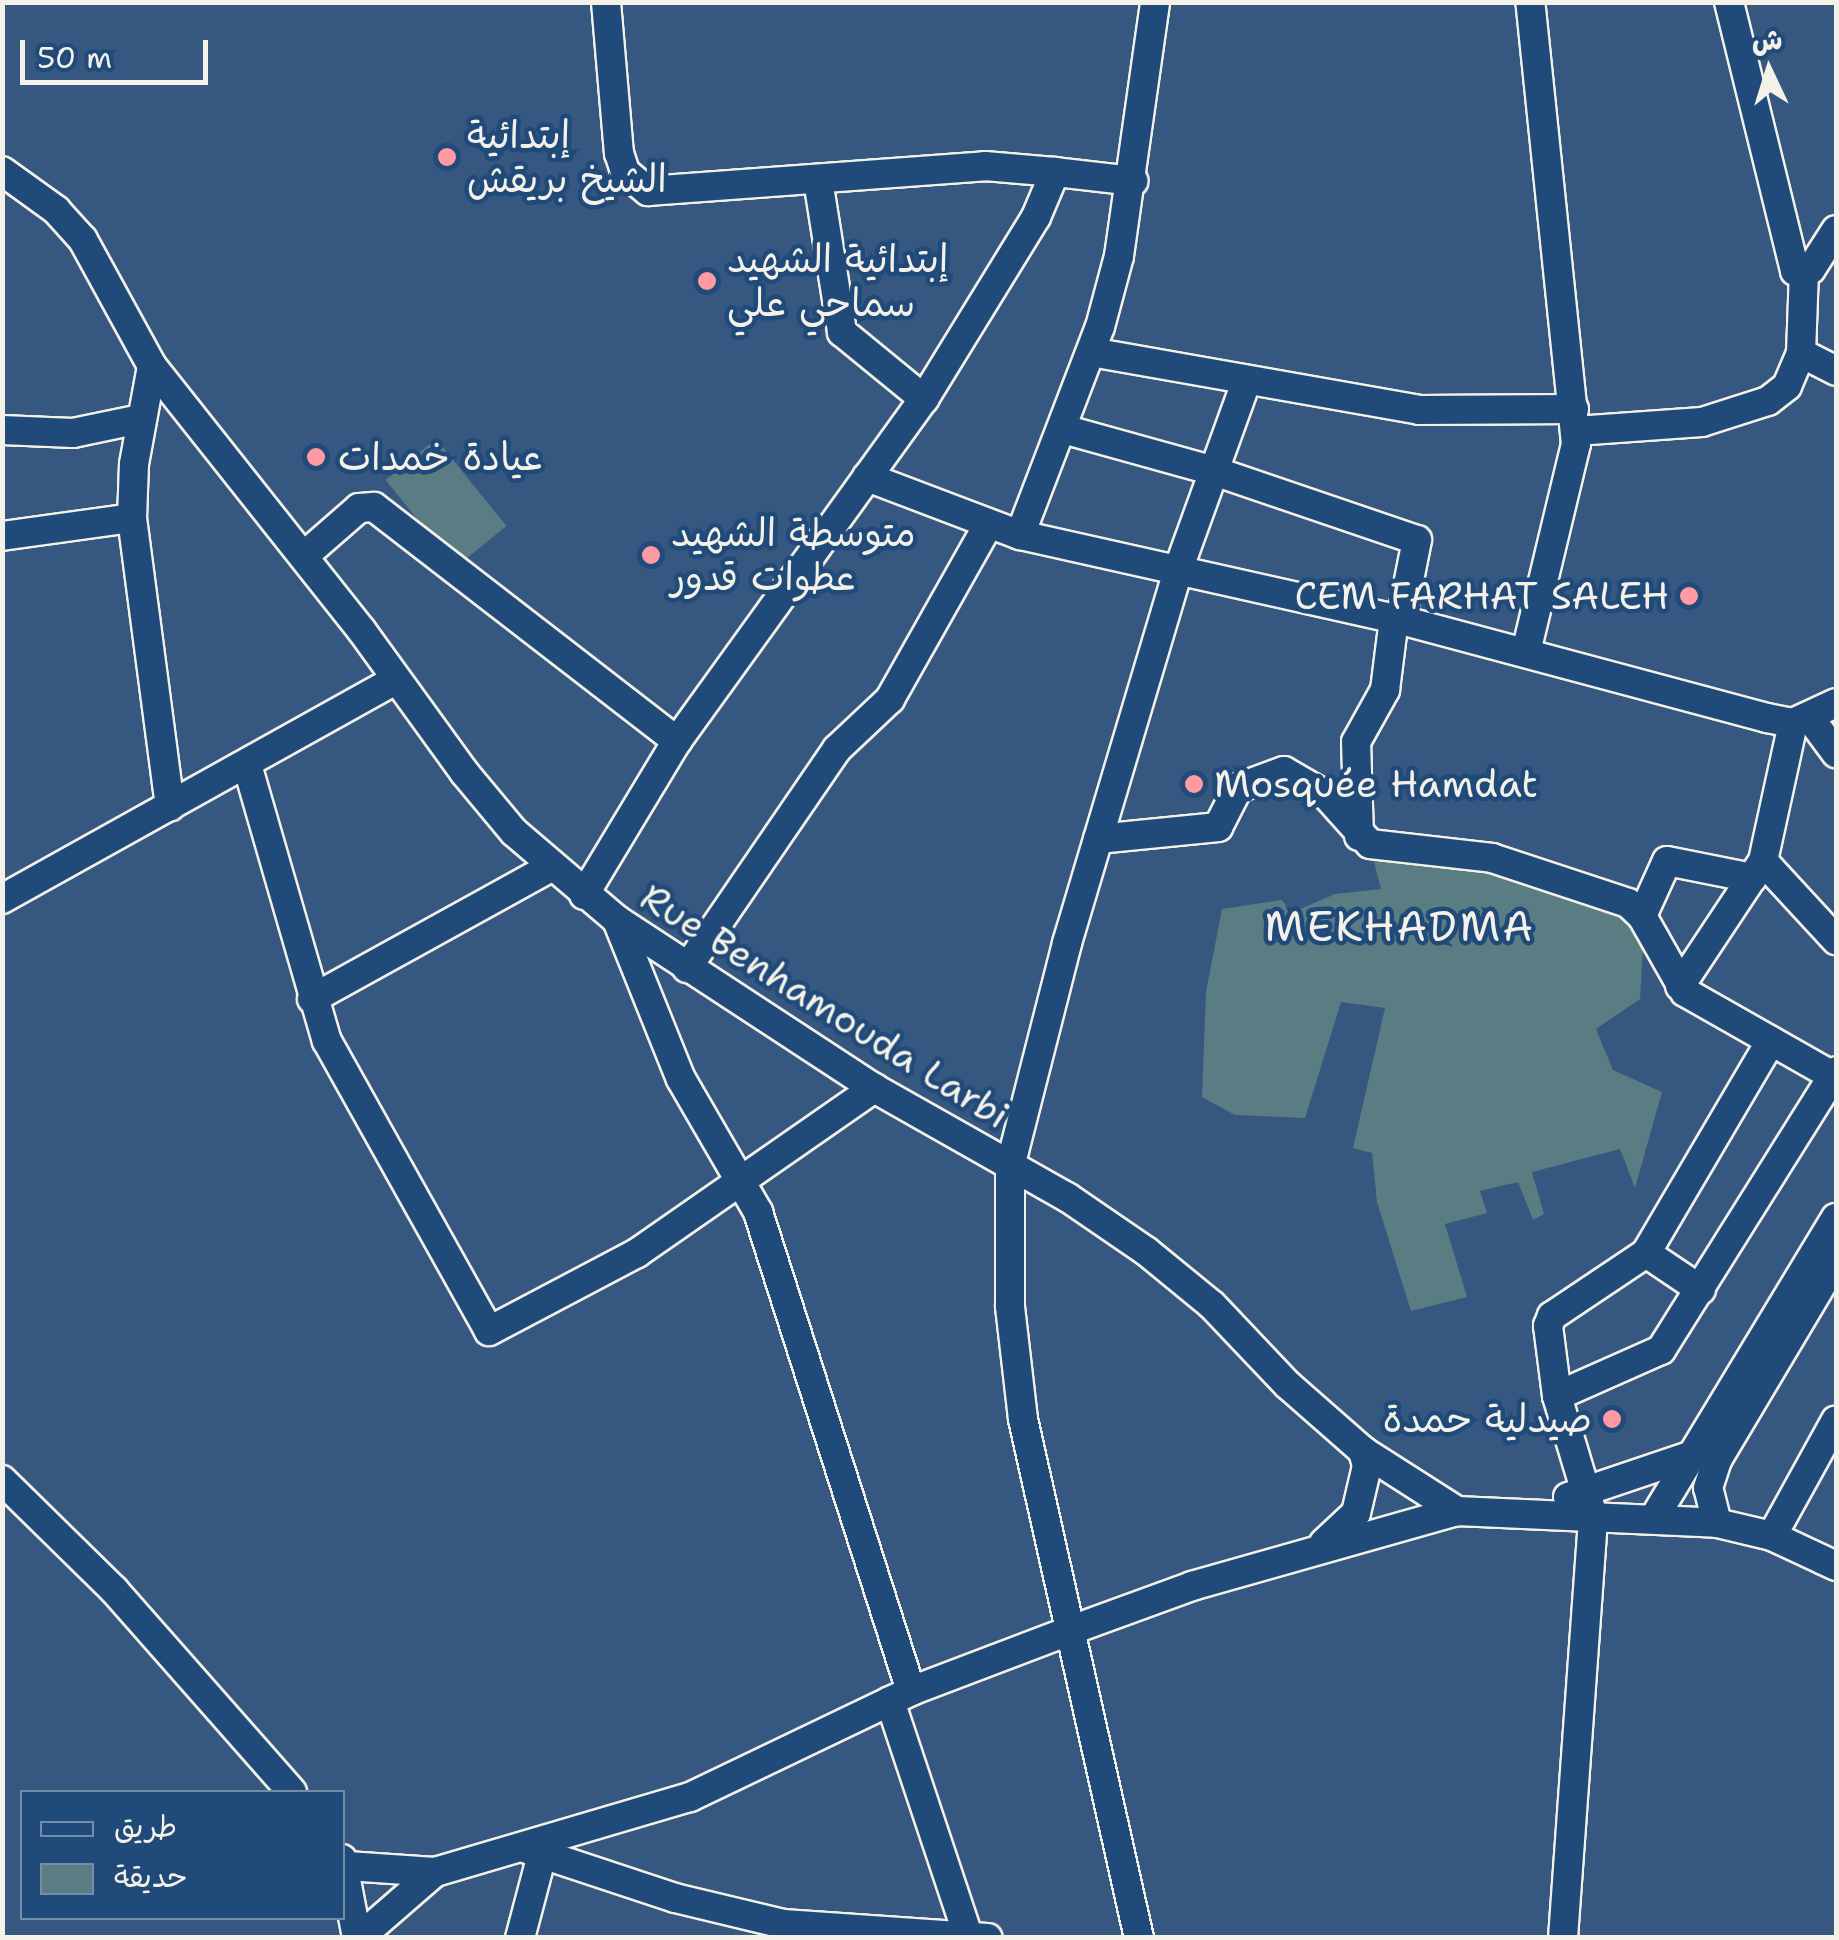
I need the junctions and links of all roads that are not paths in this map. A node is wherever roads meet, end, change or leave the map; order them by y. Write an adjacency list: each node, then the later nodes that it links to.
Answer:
1 (606, 2): 7 (street)
2 (1154, 2): 8 (street)
3 (1530, 2): 18 (street)
4 (1730, 2): 10 (street)
5 (2, 172): 13 (street, Rue Benhamouda Larbi)
6 (1055, 172): 7 (street); 8 (street); 16 (street)
7 (818, 180): 16 (street)
8 (1133, 182): 11 (street)
9 (1836, 230): 10 (street)
10 (1804, 273): 12 (street)
11 (1091, 352): 15 (street); 19 (street)
12 (1800, 353): 14 (street); 18 (street)
13 (152, 366): 17 (street); 27 (street, Rue Benhamouda Larbi)
14 (1836, 372)
15 (1248, 380): 18 (street); 21 (street)
16 (924, 399): 22 (street)
17 (140, 419): 20 (street); 23 (street)
18 (1575, 420): 30 (street)
19 (1063, 429): 21 (street); 25 (street)
20 (2, 430)
21 (1214, 471): 28 (street); 29 (street)
22 (867, 477): 24 (street); 34 (street)
23 (132, 518): 26 (street); 37 (street)
24 (988, 526): 25 (street); 47 (street)
25 (1020, 535): 28 (street)
26 (2, 536)
27 (304, 556): 31 (street, Rue Benhamouda Larbi); 34 (street)
28 (1177, 573): 29 (street); 39 (street)
29 (1398, 620): 30 (street); 38 (street)
30 (1526, 652): 33 (street)
31 (395, 680): 36 (street); 40 (street, Rue Benhamouda Larbi)
32 (1836, 703): 33 (street)
33 (1802, 721): 35 (street); 41 (street)
34 (677, 741): 42 (street)
35 (1836, 753)
36 (248, 768): 37 (street); 49 (street)
37 (170, 807): 43 (street)
38 (1359, 836): 39 (street); 44 (street)
39 (1098, 838): 53 (street)
40 (551, 867): 42 (street, Rue Benhamouda Larbi); 49 (street)
41 (1758, 869): 44 (street); 46 (street); 48 (street)
42 (584, 894): 45 (street, Rue Benhamouda Larbi)
43 (2, 899)
44 (1642, 916): 48 (street)
45 (617, 920): 47 (street, Rue Benhamouda Larbi); 54 (street)
46 (1836, 940)
47 (687, 968): 52 (street, Rue Benhamouda Larbi)
48 (1680, 986): 50 (street)
49 (312, 999): 54 (street)
50 (1771, 1040): 51 (street); 56 (street)
51 (1835, 1073): 58 (street)
52 (874, 1088): 53 (street, Rue Benhamouda Larbi); 54 (street)
53 (1010, 1167): 61 (street, Rue Benhamouda Larbi); 71 (street)
54 (742, 1184): 72 (street)
55 (1836, 1218): 62 (street)
56 (1646, 1254): 58 (street); 59 (street)
57 (1836, 1260): 67 (street)
58 (1700, 1290): 59 (street)
59 (1557, 1396): 64 (street)
60 (1836, 1420): 68 (street)
61 (1363, 1451): 65 (street, Rue Benhamouda Larbi); 69 (street)
62 (1690, 1456): 64 (street); 66 (street)
63 (2, 1480): 73 (street)
64 (1589, 1502): 65 (street); 66 (street); 83 (street)
65 (1457, 1512): 69 (street)
66 (1654, 1518): 67 (street)
67 (1717, 1523): 68 (street)
68 (1772, 1536): 70 (street)
69 (1316, 1549): 71 (street)
70 (1836, 1566)
71 (1074, 1629): 72 (street); 82 (street)
72 (900, 1696): 74 (street); 78 (street)
73 (290, 1790)
74 (534, 1852): 76 (street); 77 (street); 80 (street)
75 (345, 1863): 76 (street); 79 (street)
76 (435, 1872): 79 (street)
77 (782, 1930): 78 (street)
78 (968, 1936): 81 (street)
79 (358, 1938)
80 (520, 1938)
81 (988, 1938)
82 (1139, 1938)
83 (1563, 1938)

